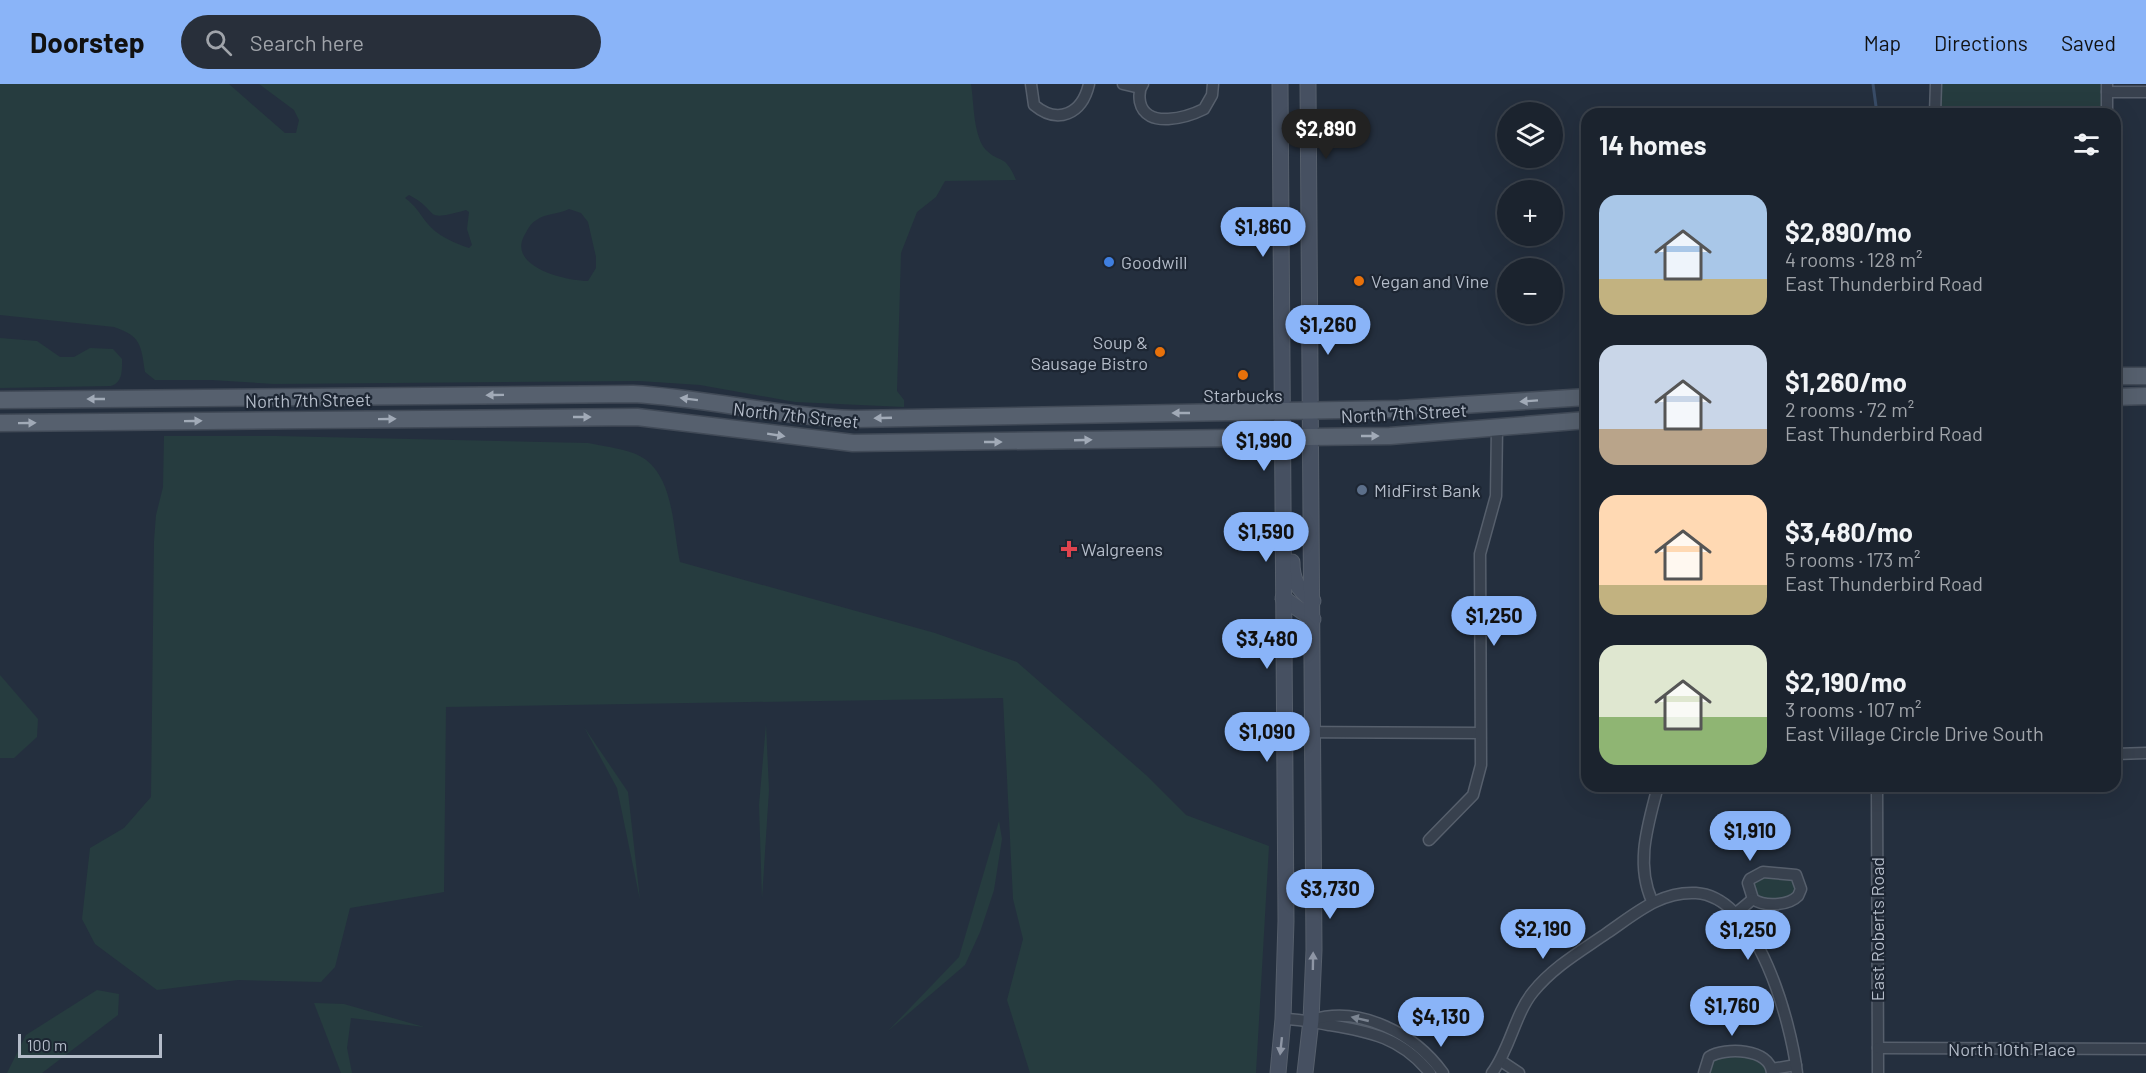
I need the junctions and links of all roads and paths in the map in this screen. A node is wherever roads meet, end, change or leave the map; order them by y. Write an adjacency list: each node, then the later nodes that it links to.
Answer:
1 (1032, 84): 2 (street)
2 (1089, 84)
3 (1123, 84): 8 (street)
4 (1213, 84): 8 (street)
5 (1280, 84): 19 (main road)
6 (1308, 84): 20 (main road)
7 (1936, 84): 11 (street)
8 (1142, 86)
9 (2107, 88): 10 (street); 12 (street)
10 (2146, 92)
11 (1935, 108)
12 (2107, 108)
13 (2121, 376): 14 (main road)
14 (2146, 376)
15 (2146, 396): 17 (main road)
16 (1581, 397): 20 (main road, North 7th Street, one-way to 20)
17 (2121, 397)
18 (0, 400): 19 (main road, North 7th Street, one-way to 18)
19 (1281, 411): 20 (main road, North 7th Street); 25 (main road)
20 (1312, 411): 24 (main road)
21 (1581, 421): 23 (main road, North 7th Street)
22 (0, 423): 25 (main road, North 7th Street, one-way to 25)
23 (1497, 428): 24 (main road, North 7th Street, one-way to 23); 32 (street)
24 (1312, 436): 25 (main road, North 7th Street); 28 (main road)
25 (1281, 437): 26 (main road)
26 (1281, 507): 27 (main road); 28 (main road)
27 (1283, 598): 29 (main road); 30 (main road)
28 (1313, 601): 29 (main road)
29 (1313, 619): 31 (main road)
30 (1284, 732): 31 (street); 41 (main road)
31 (1314, 732): 32 (street); 42 (main road, one-way to 31)
32 (1480, 733): 37 (street)
33 (2121, 753): 34 (street)
34 (2146, 753)
35 (1657, 792): 39 (street)
36 (1877, 792): 44 (street, East Roberts Road)
37 (1429, 840)
38 (1753, 899): 38 (street); 40 (street)
39 (1652, 901): 40 (street); 46 (street)
40 (1735, 914): 47 (street)
41 (1283, 1018): 42 (street); 49 (main road, one-way to 49)
42 (1311, 1020): 43 (street); 50 (main road)
43 (1406, 1045): 51 (street); 52 (street)
44 (1878, 1048): 45 (street, North 10th Place); 56 (street, East Roberts Road)
45 (2146, 1049)
46 (1501, 1061): 53 (street); 54 (street)
47 (1796, 1069): 48 (street)
48 (1772, 1071): 55 (street)
49 (1278, 1073)
50 (1305, 1073)
51 (1430, 1073)
52 (1443, 1073)
53 (1492, 1073)
54 (1519, 1073)
55 (1704, 1073)
56 (1878, 1073)

